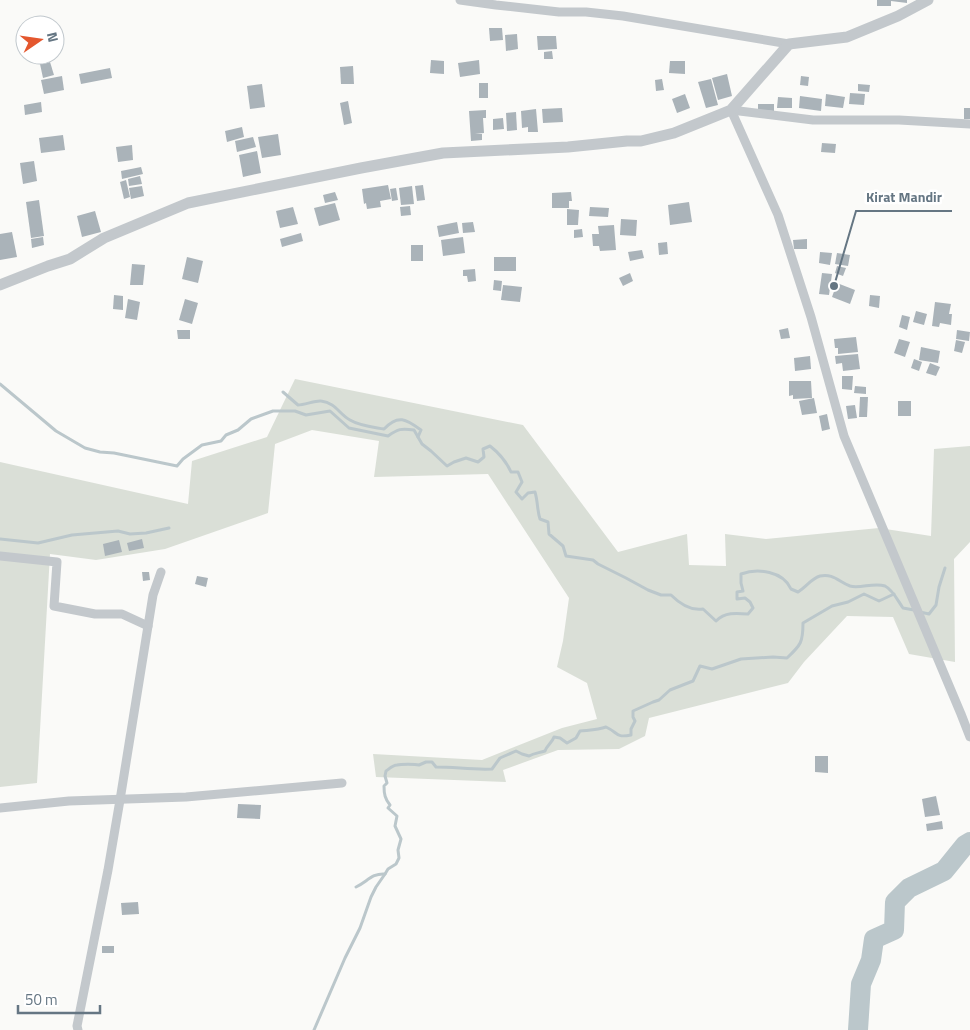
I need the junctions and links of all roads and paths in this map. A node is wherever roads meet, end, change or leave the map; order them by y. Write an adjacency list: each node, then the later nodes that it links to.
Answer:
1 (460, 0): 3 (street)
2 (928, 0): 3 (street)
3 (789, 44): 4 (street)
4 (731, 110): 5 (street); 6 (street); 10 (street)
5 (970, 124)
6 (0, 285)
7 (0, 556): 9 (street)
8 (161, 572): 9 (street)
9 (148, 626): 12 (street)
10 (970, 737)
11 (342, 783): 12 (street)
12 (120, 800): 13 (street); 14 (street)
13 (0, 808)
14 (78, 1030)

